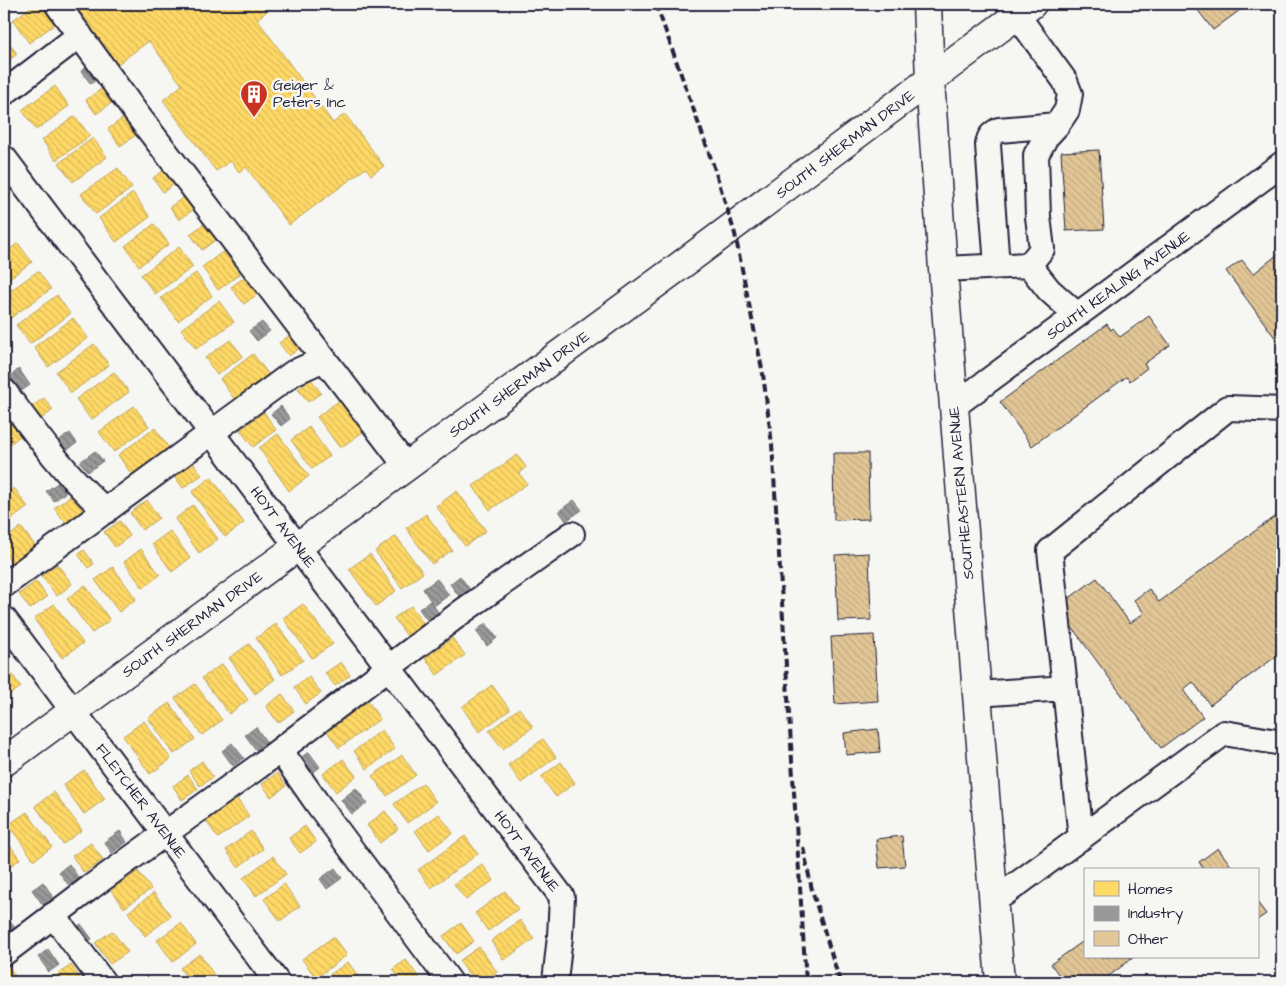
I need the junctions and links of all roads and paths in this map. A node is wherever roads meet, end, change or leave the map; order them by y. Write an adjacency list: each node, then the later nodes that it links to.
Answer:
1 (57, 4): 4 (street)
2 (927, 4): 5 (main road, SOUTHEASTERN AVENUE)
3 (1025, 9): 5 (main road, SOUTH SHERMAN DRIVE); 7 (street)
4 (80, 36): 6 (street); 14 (street)
5 (930, 80): 12 (main road, SOUTHEASTERN AVENUE); 19 (main road, SOUTH SHERMAN DRIVE)
6 (4, 93)
7 (1057, 125): 10 (street); 11 (street)
8 (4, 158): 18 (street, HOYT AVENUE)
9 (1282, 164): 13 (street, SOUTH KEALING AVENUE)
10 (1029, 265): 11 (street); 13 (street)
11 (997, 266): 12 (street)
12 (943, 269): 16 (main road, SOUTHEASTERN AVENUE)
13 (1077, 315): 16 (street, SOUTH KEALING AVENUE)
14 (324, 359): 18 (street); 19 (street)
15 (4, 391): 20 (street)
16 (954, 406): 27 (main road, SOUTHEASTERN AVENUE)
17 (1282, 410): 26 (street)
18 (212, 433): 20 (street); 22 (street, HOYT AVENUE)
19 (406, 466): 22 (main road, SOUTH SHERMAN DRIVE)
20 (106, 511): 23 (street)
21 (572, 534): 25 (street)
22 (298, 546): 25 (street, HOYT AVENUE); 28 (main road, SOUTH SHERMAN DRIVE)
23 (4, 585)
24 (4, 620): 28 (street, FLETCHER AVENUE)
25 (389, 667): 30 (street); 40 (street, HOYT AVENUE)
26 (1065, 688): 27 (street); 33 (street)
27 (977, 694): 34 (main road, SOUTHEASTERN AVENUE)
28 (73, 711): 31 (main road, SOUTH SHERMAN DRIVE); 32 (street, FLETCHER AVENUE)
29 (1282, 743): 33 (street)
30 (280, 750): 32 (street); 39 (street)
31 (4, 762)
32 (165, 833): 35 (street); 38 (street, FLETCHER AVENUE)
33 (1081, 838): 34 (street)
34 (994, 901): 41 (main road, SOUTHEASTERN AVENUE)
35 (53, 916): 36 (street); 37 (street)
36 (4, 953)
37 (103, 982)
38 (278, 982)
39 (450, 982)
40 (555, 982)
41 (1000, 982)

